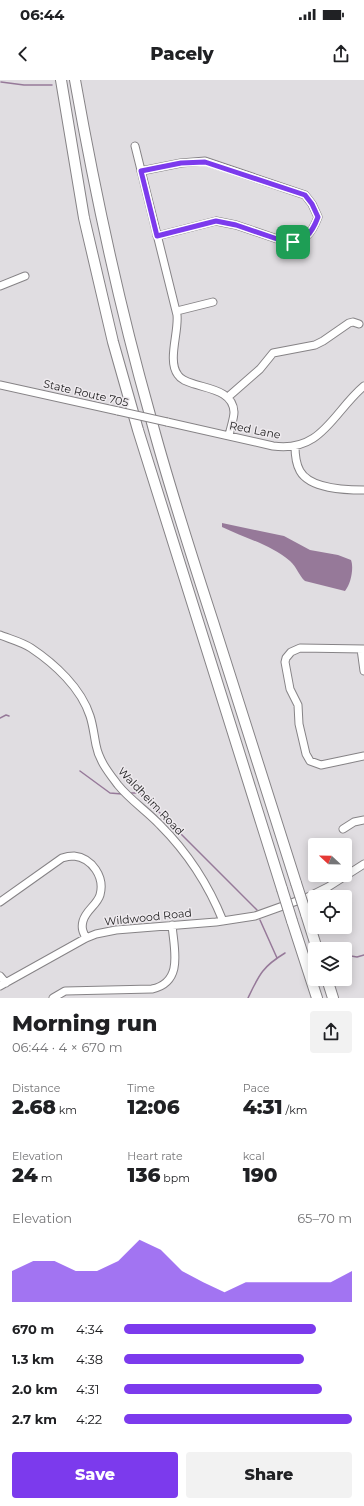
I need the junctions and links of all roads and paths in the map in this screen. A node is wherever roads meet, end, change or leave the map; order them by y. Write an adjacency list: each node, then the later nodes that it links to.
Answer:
1 (61, 80): 34 (highway, bridge)
2 (75, 80): 29 (highway, bridge)
3 (135, 146): 4 (street)
4 (141, 171): 5 (street); 5 (street)
5 (157, 236): 9 (street)
6 (25, 276): 7 (street)
7 (0, 286)
8 (213, 302): 9 (street)
9 (176, 311): 13 (street)
10 (359, 324): 13 (street)
11 (0, 385): 14 (street, State Route 705, bridge)
12 (364, 386): 16 (street, Red Lane)
13 (228, 397): 15 (street)
14 (167, 422): 15 (street, Red Lane)
15 (229, 436): 16 (street, Red Lane)
16 (295, 446): 17 (street)
17 (364, 490)
18 (0, 635): 26 (street, Waldheim Road)
19 (362, 649): 20 (street); 21 (street)
20 (364, 671)
21 (364, 756)
22 (364, 820): 23 (street)
23 (343, 829)
24 (364, 864): 26 (street, Wildwood Road)
25 (0, 902): 28 (street)
26 (223, 921): 27 (street, Wildwood Road)
27 (172, 925): 28 (street, Wildwood Road); 33 (street)
28 (86, 938): 31 (street, Wildwood Road)
29 (315, 942)
30 (0, 976): 31 (street)
31 (3, 984)
32 (329, 986): 35 (highway)
33 (53, 998)
34 (317, 998)
35 (333, 998)

